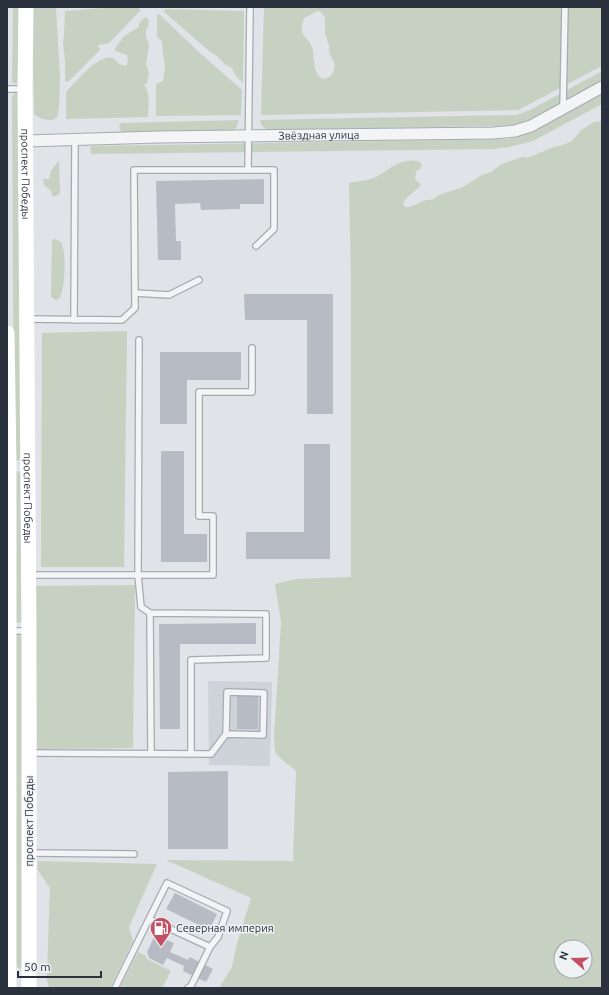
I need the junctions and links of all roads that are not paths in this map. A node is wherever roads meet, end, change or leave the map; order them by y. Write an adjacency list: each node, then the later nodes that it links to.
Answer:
1 (26, 7): 6 (main road, проспект Победы)
2 (250, 7): 8 (lane)
3 (565, 7): 7 (lane)
4 (602, 87): 7 (street, Звёздная улица)
5 (7, 89): 6 (lane)
6 (25, 89): 10 (main road, проспект Победы)
7 (563, 109): 8 (street, Звёздная улица)
8 (248, 136): 9 (street, Звёздная улица); 11 (lane)
9 (75, 139): 10 (street, Звёздная улица); 16 (lane)
10 (26, 141): 15 (main road, проспект Победы)
11 (248, 170): 12 (lane); 14 (lane)
12 (256, 246)
13 (199, 280): 14 (lane)
14 (134, 293): 16 (lane)
15 (26, 319): 16 (lane); 20 (main road, проспект Победы)
16 (74, 320)
17 (7, 333): 20 (main road, проспект Победы)
18 (139, 340): 22 (lane)
19 (252, 348): 22 (lane)
20 (16, 466): 21 (main road, проспект Победы); 24 (main road, проспект Победы)
21 (29, 575): 22 (lane); 25 (main road, проспект Победы)
22 (138, 575): 23 (lane)
23 (150, 613): 28 (lane); 29 (lane)
24 (8, 631): 25 (lane); 30 (main road, проспект Победы)
25 (29, 631): 27 (main road, проспект Победы)
26 (226, 734): 26 (lane); 29 (lane)
27 (29, 753): 28 (lane); 32 (main road, проспект Победы)
28 (151, 754): 29 (lane)
29 (191, 754)
30 (8, 757): 31 (main road, проспект Победы)
31 (8, 831): 36 (main road, проспект Победы)
32 (28, 853): 33 (lane); 37 (main road, проспект Победы)
33 (134, 854)
34 (150, 918): 35 (lane); 35 (lane); 38 (lane)
35 (210, 947): 39 (lane)
36 (10, 988)
37 (29, 988)
38 (115, 988)
39 (188, 988)

